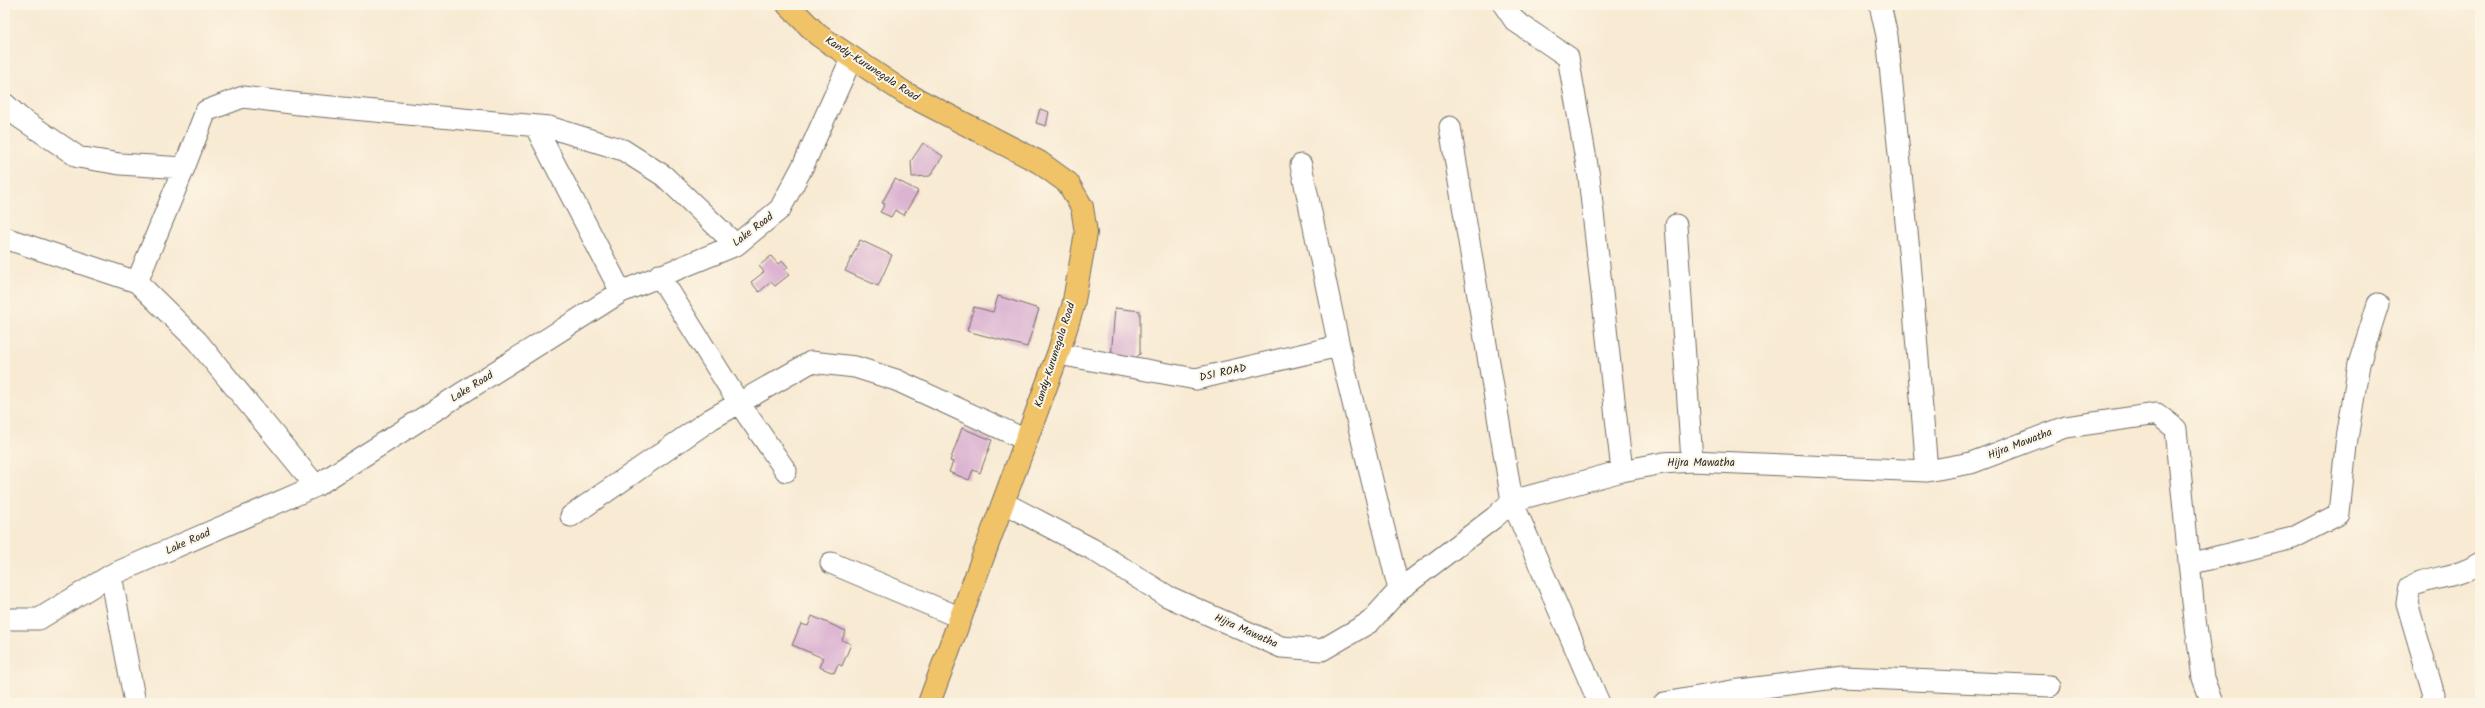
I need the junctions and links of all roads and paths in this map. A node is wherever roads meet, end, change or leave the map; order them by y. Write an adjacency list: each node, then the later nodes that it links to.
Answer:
1 (788, 5): 4 (highway, Kandy-Kurunegala Road)
2 (1504, 5): 23 (street)
3 (1880, 5): 24 (street)
4 (852, 57): 12 (street, Lake Road); 18 (highway, Kandy-Kurunegala Road)
5 (5, 104): 9 (street)
6 (535, 126): 9 (street); 12 (street); 15 (street)
7 (1450, 127): 26 (street)
8 (1301, 165): 17 (street)
9 (184, 168): 14 (street)
10 (1676, 225): 21 (street)
11 (5, 238): 14 (street)
12 (736, 245): 13 (street, Lake Road)
13 (659, 276): 15 (street, Lake Road); 19 (street)
14 (137, 282): 25 (street)
15 (621, 292): 25 (street, Lake Road)
16 (2378, 304): 31 (street)
17 (1339, 346): 18 (street, DSI ROAD); 33 (street)
18 (1058, 354): 20 (highway, Kandy-Kurunegala Road)
19 (739, 403): 20 (street); 22 (street); 28 (street)
20 (1026, 440): 27 (highway, Kandy-Kurunegala Road)
21 (1692, 461): 23 (street, Hijra Mawatha); 24 (street, Hijra Mawatha)
22 (786, 471)
23 (1622, 471): 26 (street, Hijra Mawatha)
24 (1927, 471): 31 (street, Hijra Mawatha)
25 (316, 486): 32 (street, Lake Road)
26 (1512, 501): 33 (street, Hijra Mawatha); 39 (street)
27 (1004, 503): 33 (street, Hijra Mawatha); 34 (highway, Kandy-Kurunegala Road)
28 (571, 516)
29 (831, 563): 34 (street)
30 (2480, 563): 42 (street)
31 (2189, 564): 41 (street, Hijra Mawatha)
32 (111, 575): 35 (street, Lake Road); 37 (street)
33 (1399, 590)
34 (961, 618): 38 (highway, Kandy-Kurunegala Road)
35 (5, 619)
36 (2050, 686): 40 (street)
37 (136, 703)
38 (929, 703)
39 (1599, 703)
40 (1664, 703)
41 (2212, 703)
42 (2431, 703)

